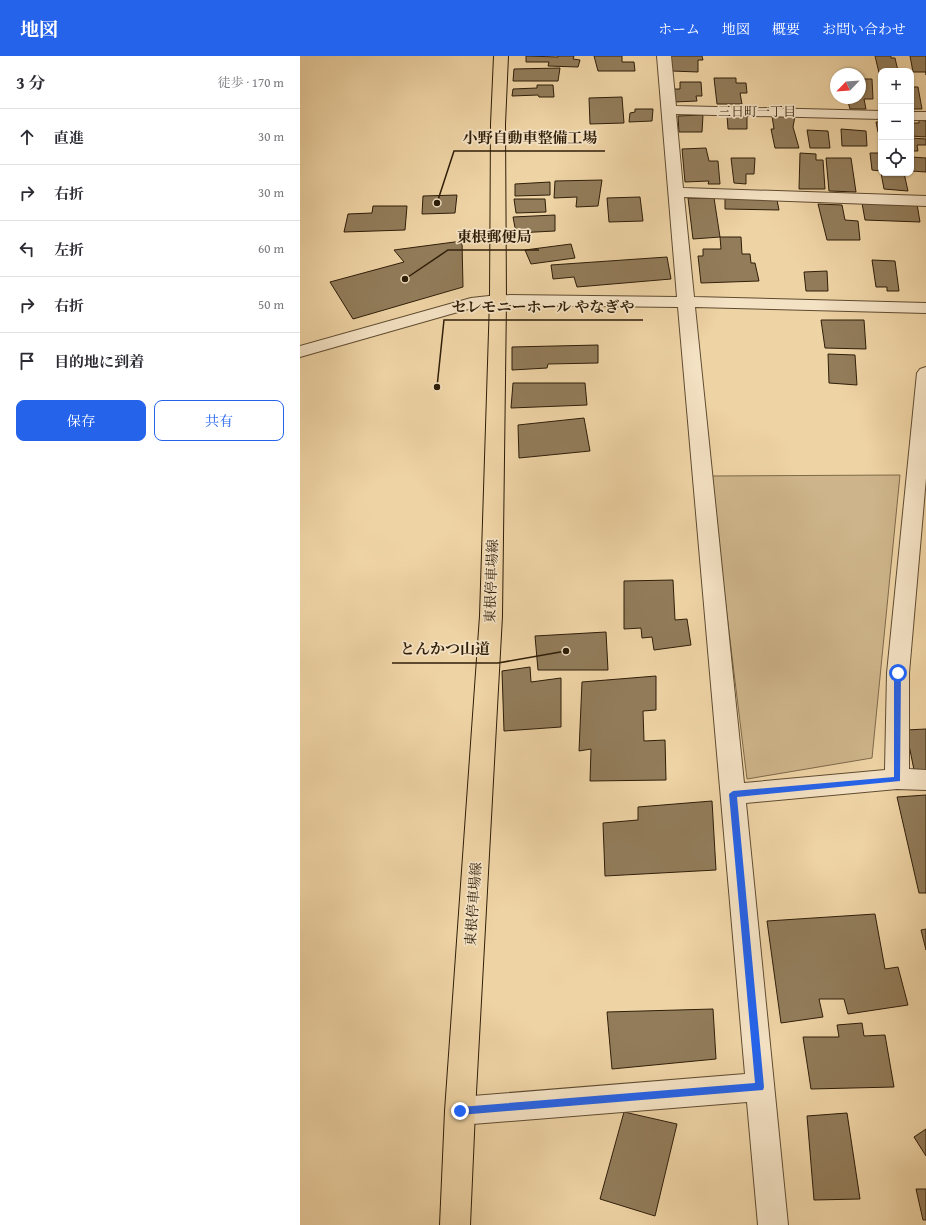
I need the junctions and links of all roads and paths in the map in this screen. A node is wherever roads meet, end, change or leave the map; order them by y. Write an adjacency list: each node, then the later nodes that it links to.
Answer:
1 (501, 56): 9 (main road, 東根停車場線)
2 (664, 56): 3 (street)
3 (669, 110): 4 (street); 7 (street)
4 (878, 115)
5 (914, 116): 6 (street)
6 (926, 116)
7 (676, 192): 8 (street); 10 (street)
8 (926, 201)
9 (498, 300): 10 (street); 12 (street); 18 (main road, 東根停車場線)
10 (688, 302): 11 (street); 16 (street)
11 (926, 308)
12 (300, 352)
13 (926, 373): 14 (street)
14 (897, 779): 15 (street); 16 (street)
15 (926, 780)
16 (733, 794): 17 (street)
17 (760, 1087): 18 (street); 20 (street)
18 (460, 1111): 19 (main road, 東根停車場線)
19 (455, 1225)
20 (773, 1225)

